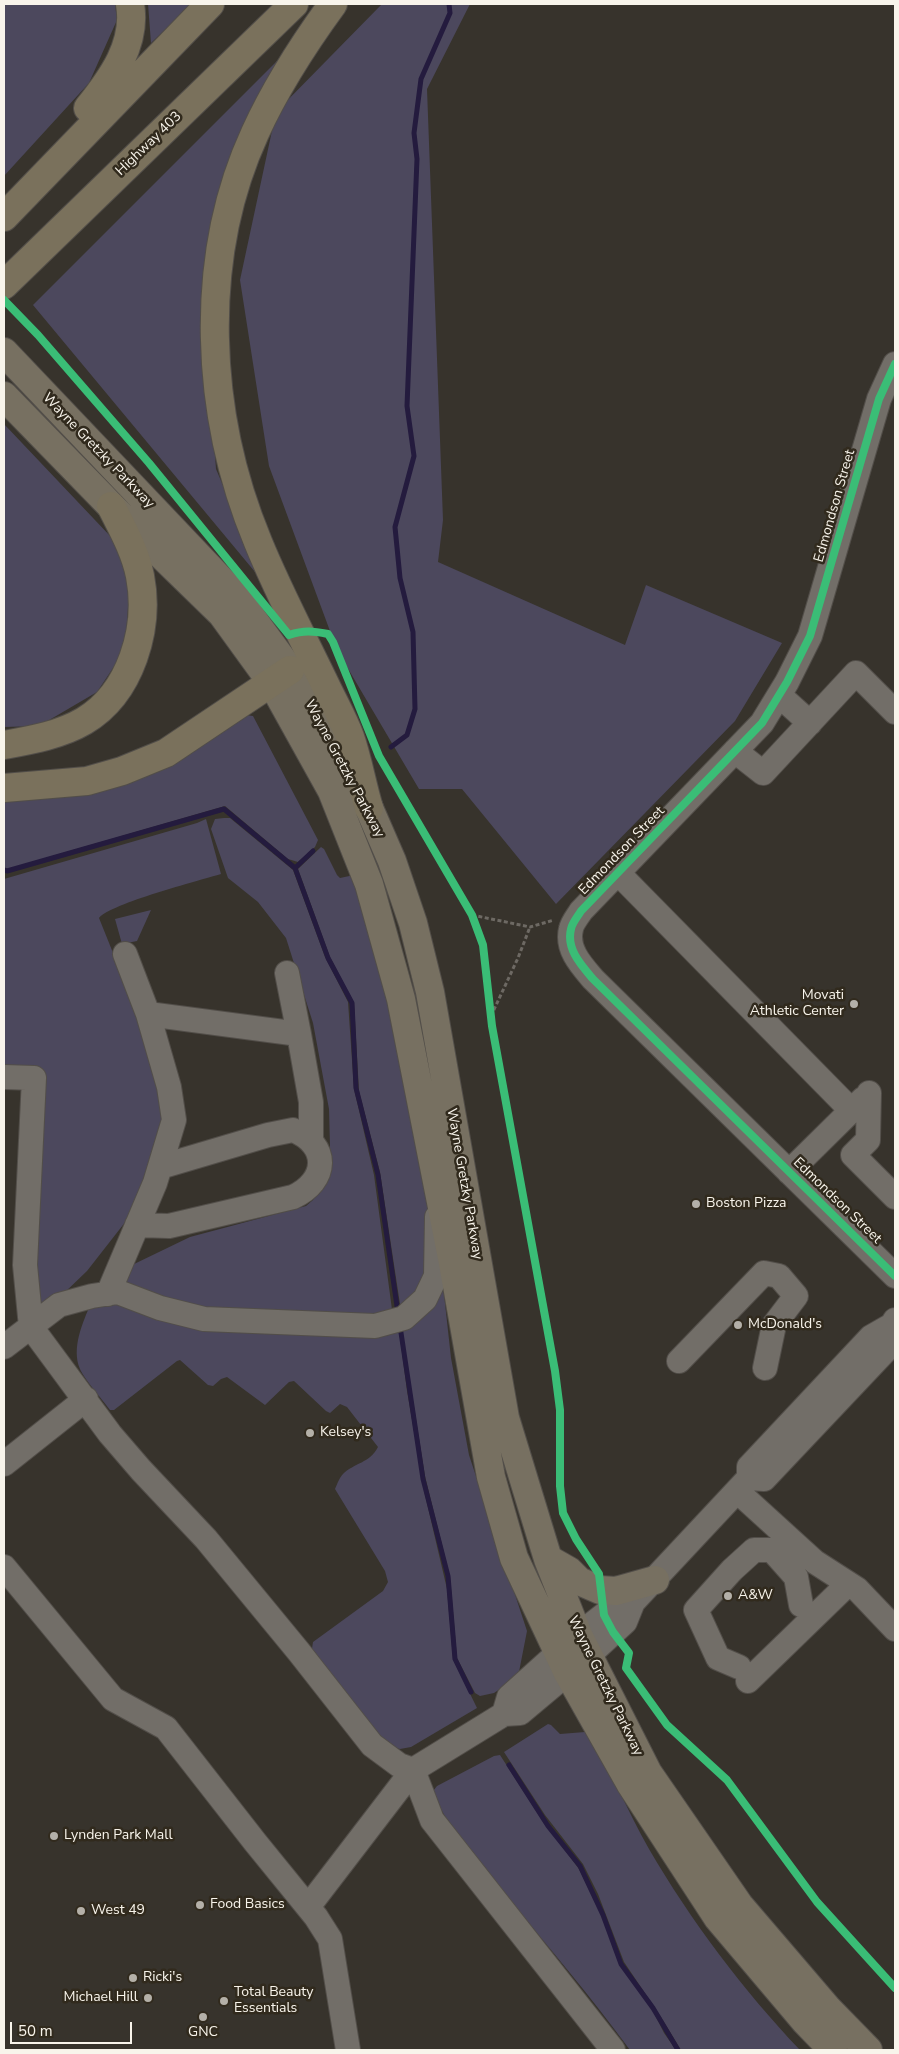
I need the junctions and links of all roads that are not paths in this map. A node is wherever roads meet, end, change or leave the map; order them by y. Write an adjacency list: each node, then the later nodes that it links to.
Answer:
1 (130, 4): 5 (highway)
2 (210, 4): 5 (highway)
3 (294, 4): 6 (highway, Highway 403)
4 (333, 4): 18 (highway)
5 (4, 216)
6 (4, 285)
7 (8, 356): 11 (main road, Wayne Gretzky Parkway)
8 (895, 364): 12 (street, Edmondson Street)
9 (4, 396): 10 (main road, Wayne Gretzky Parkway)
10 (111, 506): 11 (main road, Wayne Gretzky Parkway); 15 (highway)
11 (281, 677): 17 (highway); 18 (main road, Wayne Gretzky Parkway); 29 (main road, Wayne Gretzky Parkway)
12 (779, 695): 14 (street); 16 (street, Edmondson Street)
13 (895, 712): 14 (street)
14 (810, 723): 16 (street)
15 (4, 745)
16 (735, 751): 19 (street, Edmondson Street)
17 (4, 788)
18 (368, 808): 42 (main road, Wayne Gretzky Parkway)
19 (618, 873): 25 (street); 28 (street, Edmondson Street)
20 (125, 954): 22 (street)
21 (287, 973): 23 (street)
22 (148, 1014): 23 (street); 27 (street)
23 (299, 1034): 26 (street)
24 (4, 1077): 35 (street)
25 (851, 1110): 28 (street); 30 (street)
26 (311, 1140): 27 (street); 31 (street)
27 (160, 1167): 31 (street)
28 (789, 1172): 32 (street, Edmondson Street)
29 (438, 1186): 33 (street); 48 (main road, Wayne Gretzky Parkway)
30 (895, 1198)
31 (137, 1226): 33 (street)
32 (895, 1276)
33 (108, 1294): 35 (street)
34 (893, 1323): 41 (street)
35 (31, 1327): 36 (street); 39 (street)
36 (4, 1347)
37 (679, 1361): 38 (street)
38 (765, 1368)
39 (86, 1399): 40 (street); 49 (street)
40 (4, 1464)
41 (744, 1484): 44 (street); 45 (street)
42 (548, 1559): 44 (main road); 48 (main road, Wayne Gretzky Parkway)
43 (4, 1567): 50 (street)
44 (654, 1580): 48 (street)
45 (848, 1584): 46 (street); 47 (street)
46 (801, 1605)
47 (895, 1629)
48 (573, 1654): 49 (street); 53 (main road, Wayne Gretzky Parkway); 54 (main road, Wayne Gretzky Parkway)
49 (413, 1770): 50 (street); 52 (street)
50 (308, 1907): 51 (street)
51 (348, 2050)
52 (613, 2050)
53 (833, 2050)
54 (868, 2050)

